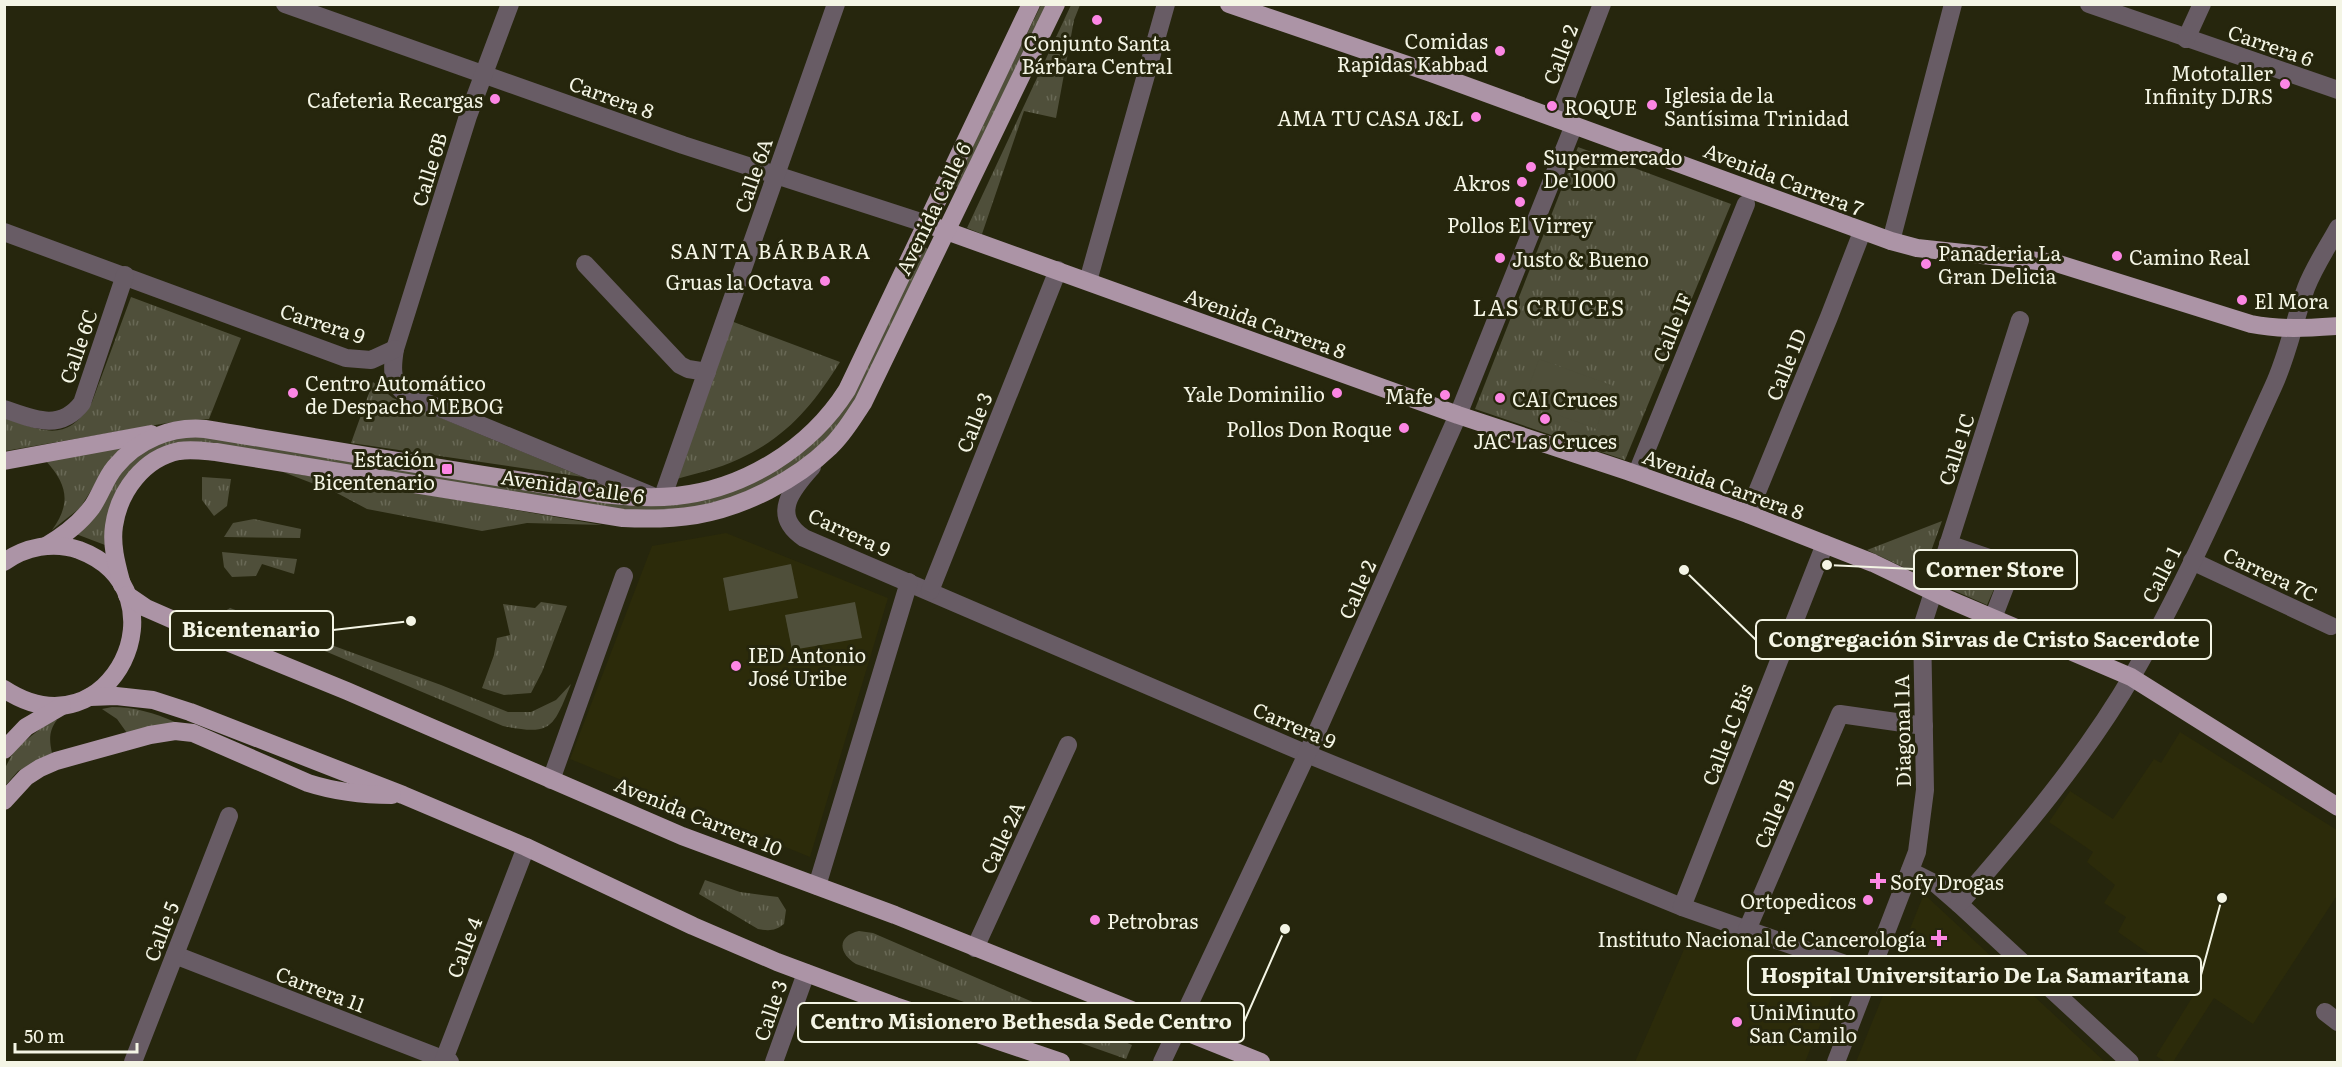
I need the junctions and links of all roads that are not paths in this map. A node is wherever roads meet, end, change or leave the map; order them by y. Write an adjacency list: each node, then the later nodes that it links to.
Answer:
1 (285, 4): 13 (street, Carrera 8)
2 (510, 4): 13 (street, Calle 6B)
3 (836, 4): 16 (street, Calle 6A)
4 (1031, 4): 20 (main road, Avenida Calle 6)
5 (1056, 4): 22 (main road, Avenida Calle 6)
6 (1166, 4): 29 (street)
7 (1229, 4): 15 (main road, Avenida Carrera 7)
8 (1602, 4): 15 (street, Calle 2)
9 (1953, 4): 25 (street)
10 (2202, 4): 12 (street)
11 (2097, 6): 12 (street, Carrera 6)
12 (2186, 39): 14 (street, Carrera 6)
13 (483, 74): 16 (street, Carrera 8); 33 (street, Calle 6B)
14 (2337, 90)
15 (1566, 122): 17 (main road, Avenida Carrera 7); 36 (street, Calle 2)
16 (776, 176): 20 (street, Carrera 8); 34 (street, Calle 6A)
17 (1739, 185): 18 (main road, Avenida Carrera 7); 19 (street)
18 (1768, 196): 19 (street); 24 (main road, Avenida Carrera 7)
19 (1746, 204): 40 (street, Calle 1F)
20 (927, 224): 22 (main road, Avenida Carrera 8); 41 (main road, Avenida Calle 6)
21 (2337, 228): 32 (street, Calle 1)
22 (946, 230): 27 (main road, Avenida Carrera 8); 38 (main road, Avenida Calle 6)
23 (4, 232): 28 (street, Carrera 9)
24 (1862, 232): 25 (main road, Avenida Carrera 7); 42 (street, Calle 1D)
25 (1891, 241): 32 (main road, Avenida Carrera 7)
26 (585, 264): 34 (street)
27 (1058, 270): 29 (main road, Avenida Carrera 8); 53 (street, Calle 3)
28 (125, 274): 33 (street, Carrera 9); 35 (street, Calle 6C)
29 (1088, 281): 36 (main road, Avenida Carrera 8)
30 (2020, 320): 44 (street, Calle 1C)
31 (2337, 326): 32 (main road, Avenida Carrera 7)
32 (2295, 329): 48 (street, Calle 1)
33 (396, 349): 41 (street)
34 (707, 372): 41 (street, Calle 6A)
35 (4, 409)
36 (1458, 416): 40 (main road, Avenida Carrera 8); 64 (street, Calle 2)
37 (170, 431): 39 (main road); 41 (main road, Avenida Calle 6); 45 (main road, Avenida Calle 6)
38 (823, 454): 51 (street, Carrera 9); 52 (main road, Avenida Calle 6)
39 (4, 461)
40 (1638, 472): 42 (main road, Avenida Carrera 8)
41 (659, 497)
42 (1748, 513): 43 (main road, Avenida Carrera 8)
43 (1825, 544): 54 (main road, Avenida Carrera 8); 74 (street, Calle 1C Bis)
44 (1948, 544): 54 (street, Calle 1C); 55 (street)
45 (46, 546): 47 (main road); 52 (main road, Avenida Carrera 10)
46 (4, 549): 47 (main road)
47 (26, 550): 49 (main road)
48 (2192, 561): 56 (street, Carrera 7C); 57 (street, Calle 1)
49 (4, 562)
50 (624, 576): 65 (street)
51 (909, 582): 53 (street, Carrera 9); 72 (street)
52 (124, 590): 59 (main road, Avenida Calle 6); 65 (main road, Avenida Carrera 10)
53 (930, 591): 64 (street, Carrera 9)
54 (1933, 592): 55 (main road, Avenida Carrera 8); 61 (street, Diagonal 1A)
55 (1993, 618): 57 (main road, Avenida Carrera 8)
56 (2331, 626)
57 (2131, 677): 68 (main road, Avenida Carrera 8); 73 (street, Calle 1)
58 (4, 689): 60 (main road)
59 (90, 697): 60 (main road); 66 (main road)
60 (64, 705): 63 (main road)
61 (1924, 726): 71 (street, Diagonal 1A); 75 (street, Calle 1B)
62 (1068, 745): 76 (street, Calle 2A)
63 (4, 750)
64 (1307, 754): 74 (street, Carrera 9); 80 (street, Calle 2)
65 (551, 780): 72 (main road, Avenida Carrera 10)
66 (403, 795): 67 (main road); 70 (main road)
67 (4, 801)
68 (2337, 807)
69 (229, 816): 77 (street, Calle 5)
70 (526, 847): 78 (main road); 82 (street, Calle 4)
71 (1910, 871): 73 (street); 79 (street)
72 (817, 886): 76 (main road, Avenida Carrera 10)
73 (1959, 904): 88 (street)
74 (1682, 907): 75 (street, Carrera 9)
75 (1747, 930): 79 (street, Carrera 9)
76 (975, 948): 80 (main road, Avenida Carrera 10)
77 (175, 955): 81 (street, Calle 5); 82 (street, Carrera 11)
78 (806, 973): 83 (street, Calle 3); 84 (main road)
79 (1871, 973): 87 (street)
80 (1178, 1029): 85 (street, Calle 2); 86 (main road, Avenida Carrera 10)
81 (133, 1062)
82 (446, 1062)
83 (774, 1062)
84 (1061, 1062)
85 (1162, 1062)
86 (1261, 1062)
87 (1836, 1062)
88 (2130, 1062)

